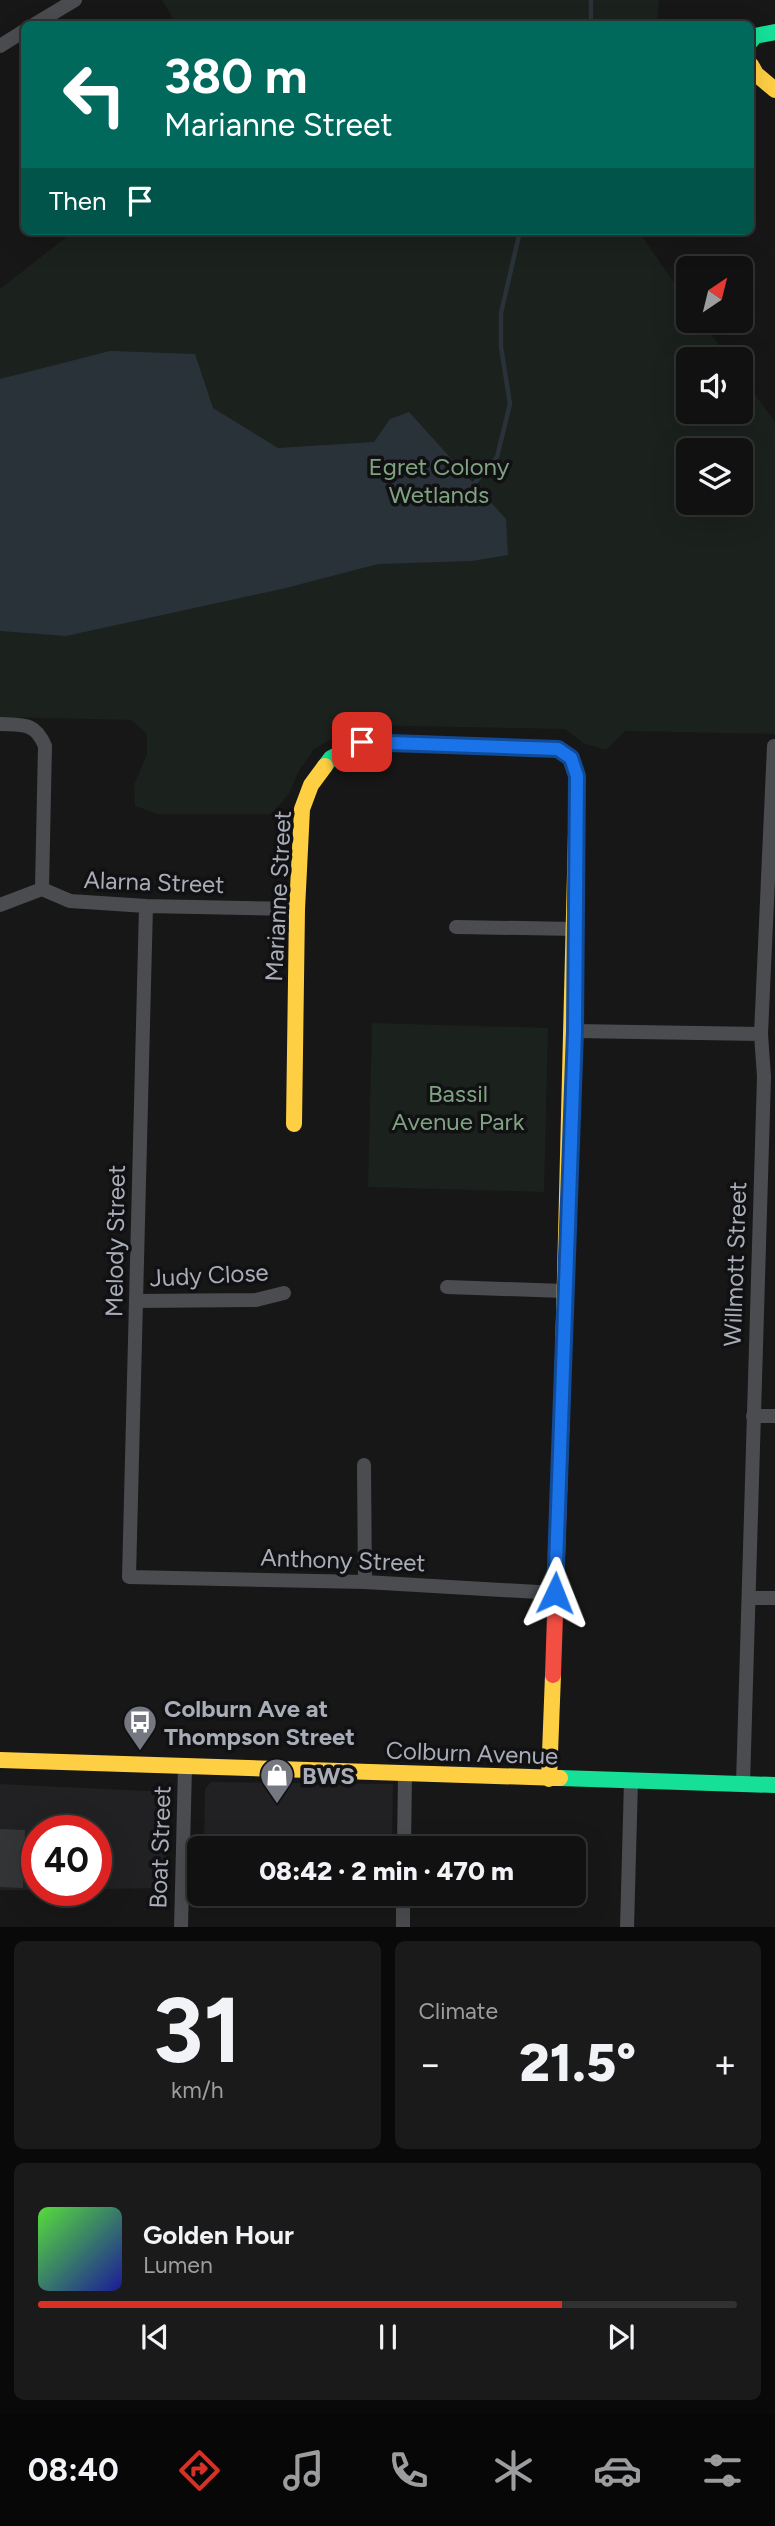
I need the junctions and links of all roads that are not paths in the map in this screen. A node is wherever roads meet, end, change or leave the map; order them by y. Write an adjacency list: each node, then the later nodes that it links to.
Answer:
1 (75, 0): 2 (street)
2 (40, 21)
3 (775, 32): 5 (street)
4 (21, 33): 6 (street)
5 (754, 37)
6 (0, 46)
7 (754, 70): 8 (street)
8 (775, 90)
9 (0, 724): 12 (street)
10 (774, 746): 11 (street, Willmott Street)
11 (772, 844): 19 (street, Willmott Street)
12 (42, 889): 13 (street); 14 (street, Alarna Street)
13 (0, 905)
14 (146, 906): 15 (street, Alarna Street); 25 (street, Melody Street)
15 (297, 909): 17 (street, Marianne Street); 21 (street, Marianne Street)
16 (456, 926): 17 (street)
17 (576, 929): 18 (street)
18 (575, 1031): 19 (street); 23 (street)
19 (761, 1034): 20 (street, Willmott Street)
20 (769, 1077): 26 (street, Willmott Street)
21 (294, 1124)
22 (447, 1287): 23 (street)
23 (564, 1291): 31 (street)
24 (284, 1293): 25 (street, Judy Close)
25 (136, 1301): 29 (street, Melody Street)
26 (753, 1416): 27 (street); 32 (street, Willmott Street)
27 (775, 1416)
28 (364, 1465): 30 (street)
29 (129, 1577): 30 (street, Anthony Street)
30 (365, 1582): 31 (street, Anthony Street)
31 (555, 1593): 37 (street)
32 (750, 1598): 33 (street); 39 (street, Willmott Street)
33 (775, 1598)
34 (0, 1760): 35 (street, Colburn Avenue)
35 (185, 1767): 36 (street, Colburn Avenue); 43 (street, Boat Street)
36 (405, 1774): 37 (street, Colburn Avenue); 41 (street)
37 (549, 1779): 38 (street, Colburn Avenue)
38 (631, 1782): 39 (street, Colburn Avenue); 45 (street)
39 (743, 1784): 40 (street, Colburn Avenue)
40 (775, 1785)
41 (404, 1836)
42 (403, 1906): 44 (street)
43 (181, 1927)
44 (403, 1927)
45 (627, 1927)

